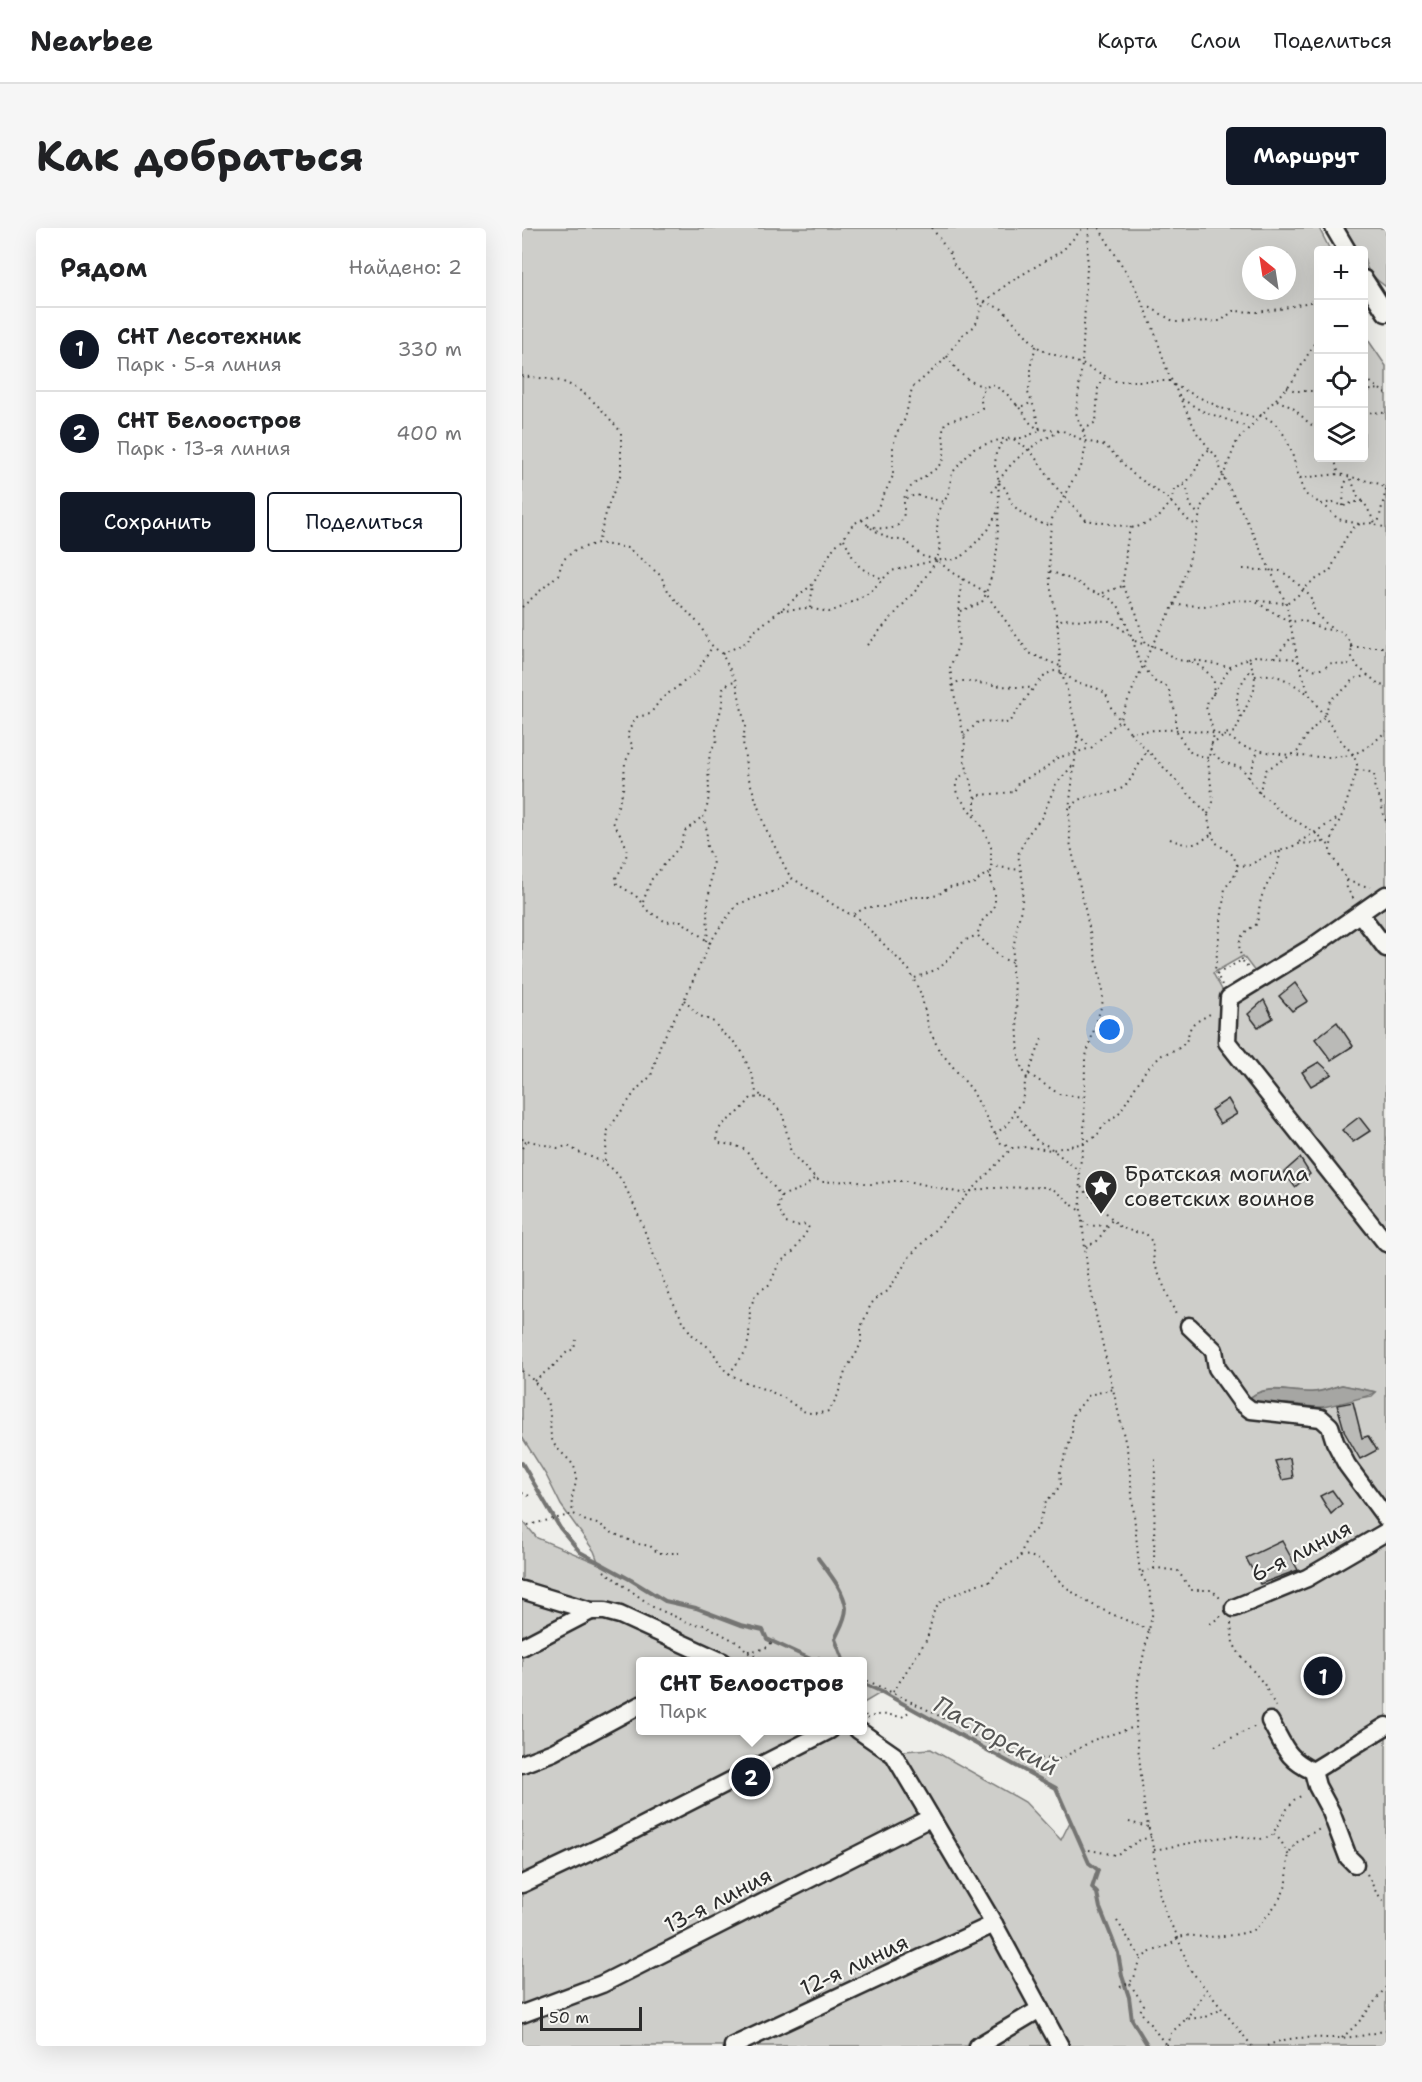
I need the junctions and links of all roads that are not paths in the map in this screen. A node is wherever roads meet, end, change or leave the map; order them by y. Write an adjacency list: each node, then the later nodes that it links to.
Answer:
1 (1334, 228): 2 (street)
2 (1345, 246)
3 (1368, 285): 4 (street)
4 (1386, 313)
5 (1385, 896): 6 (street)
6 (1360, 914): 7 (street); 8 (street)
7 (1386, 948)
8 (1386, 1243)
9 (1189, 1326): 10 (street)
10 (1386, 1518)
11 (1386, 1532): 13 (street, 6-я линия)
12 (522, 1590): 14 (street)
13 (1230, 1609)
14 (591, 1611): 15 (street); 16 (street)
15 (522, 1647)
16 (714, 1657)
17 (636, 1707): 22 (street)
18 (1270, 1721): 23 (street)
19 (1386, 1726): 23 (street)
20 (867, 1730): 24 (street)
21 (822, 1735): 26 (street)
22 (522, 1764)
23 (1315, 1779): 25 (street)
24 (930, 1818): 27 (street); 29 (street, 13-я линия)
25 (1355, 1864)
26 (522, 1884)
27 (994, 1924): 28 (street); 30 (street, 12-я линия)
28 (1040, 2009): 31 (street); 32 (street)
29 (522, 2014)
30 (733, 2046)
31 (978, 2046)
32 (1060, 2046)

